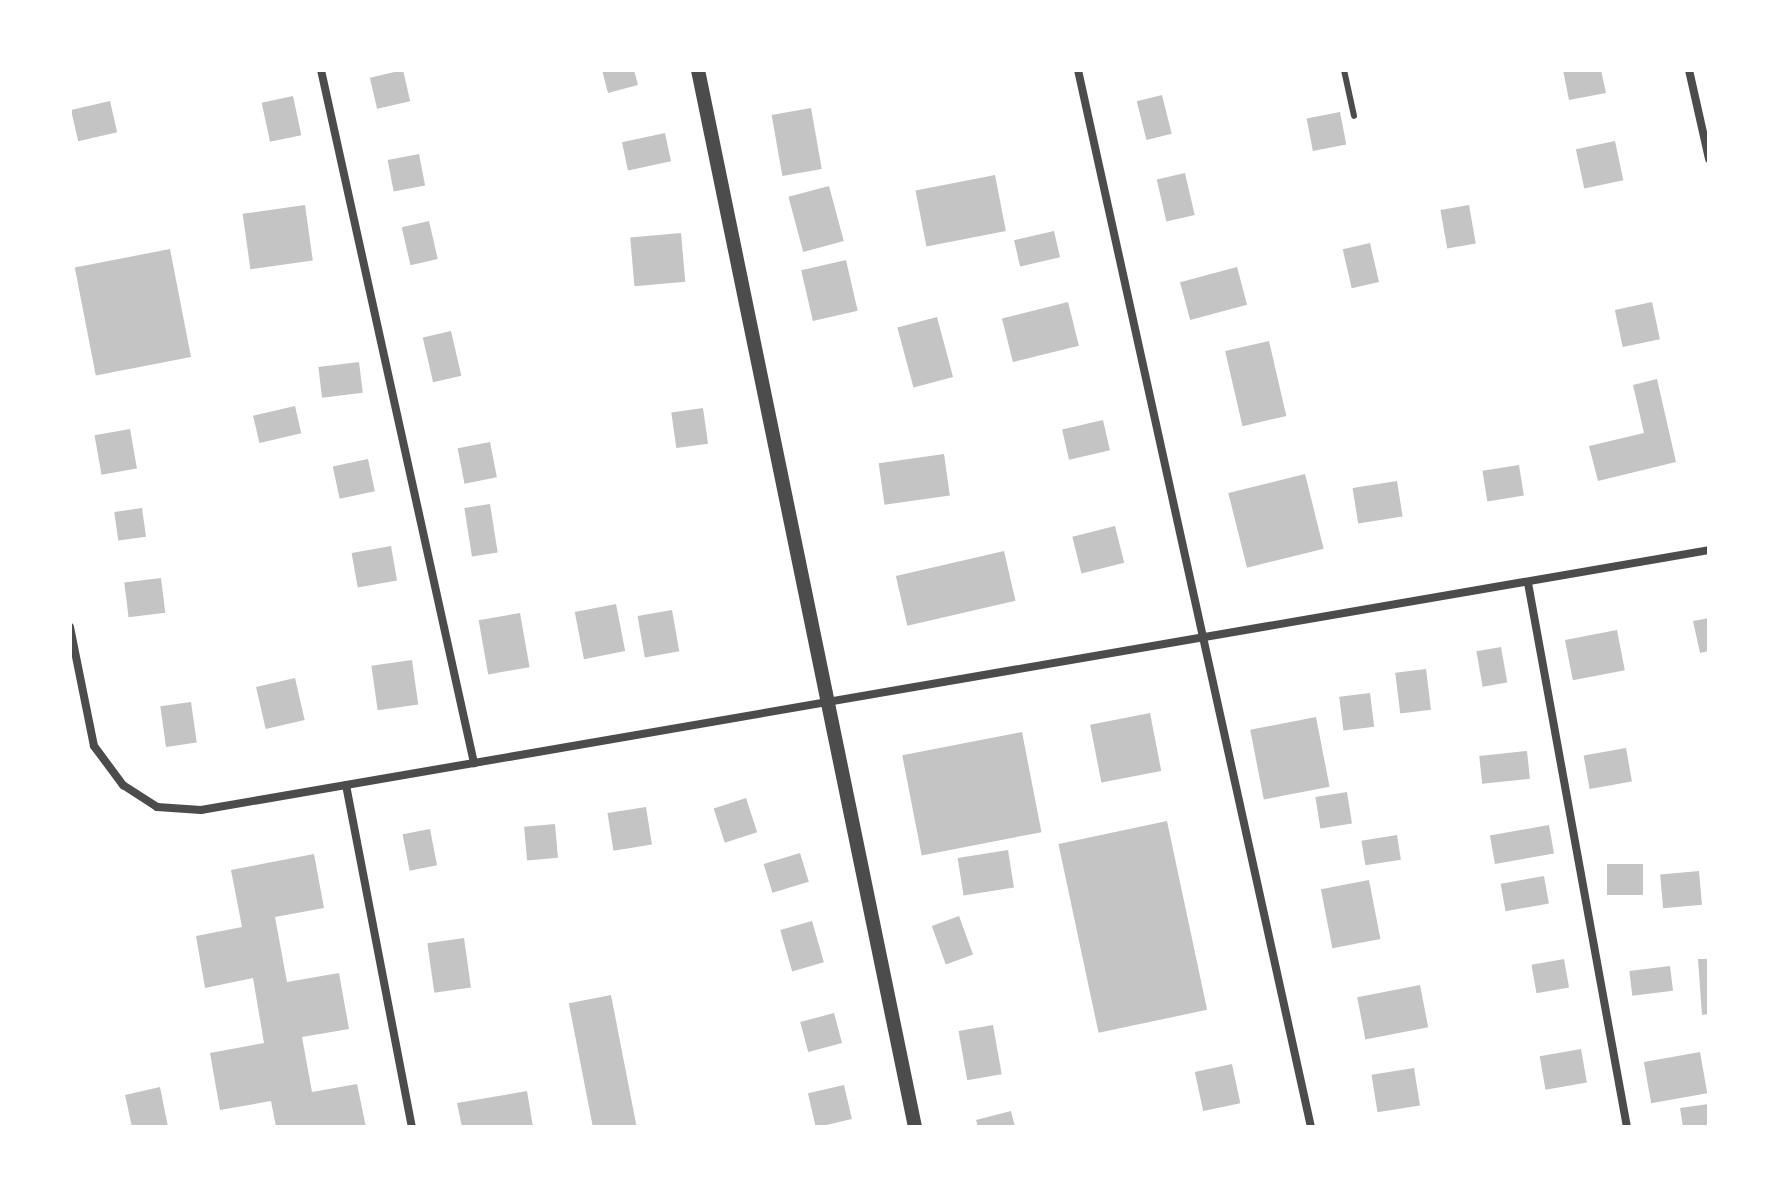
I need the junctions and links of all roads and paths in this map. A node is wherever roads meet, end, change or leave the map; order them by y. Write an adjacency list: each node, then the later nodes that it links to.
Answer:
1 (321, 70): 14 (street)
2 (698, 70): 13 (street)
3 (1078, 70): 11 (street)
4 (1344, 70): 6 (lane)
5 (1689, 70): 7 (street)
6 (1354, 116)
7 (1709, 159)
8 (1709, 550): 9 (street)
9 (1528, 583): 11 (street); 19 (street)
10 (70, 627): 12 (street)
11 (1201, 639): 13 (street); 18 (street)
12 (73, 658): 15 (street)
13 (825, 703): 14 (street); 17 (street)
14 (474, 763): 15 (street)
15 (346, 785): 16 (street)
16 (412, 1127)
17 (915, 1127)
18 (1311, 1127)
19 (1627, 1127)

